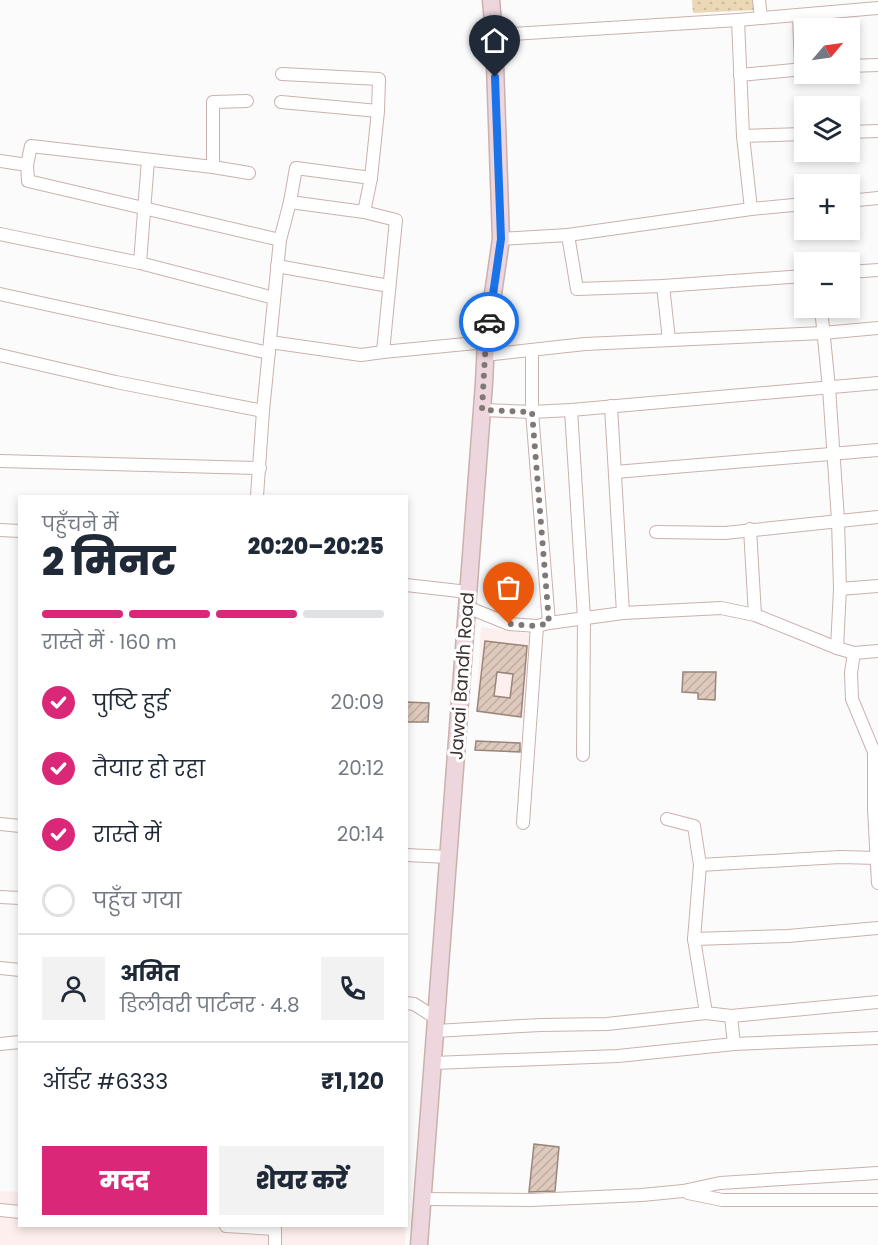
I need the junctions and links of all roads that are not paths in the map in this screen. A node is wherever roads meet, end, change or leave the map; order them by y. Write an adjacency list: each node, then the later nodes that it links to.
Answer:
1 (491, 0): 8 (street, Jawai Bandh Road)
2 (759, 0): 5 (street)
3 (878, 8): 4 (street)
4 (799, 15): 5 (street); 6 (street)
5 (761, 18): 7 (street)
6 (799, 18)
7 (738, 20): 8 (street); 13 (street)
8 (494, 35): 36 (street, Jawai Bandh Road)
9 (878, 65): 10 (street)
10 (860, 66)
11 (794, 70): 13 (street)
12 (282, 74): 16 (street)
13 (740, 75): 20 (street)
14 (248, 101): 24 (street)
15 (281, 102): 16 (street)
16 (378, 111): 26 (street)
17 (878, 131): 18 (street)
18 (860, 132)
19 (794, 134): 20 (street)
20 (743, 136): 32 (street)
21 (148, 160): 23 (street); 24 (street); 31 (street)
22 (0, 161): 23 (street)
23 (27, 165): 31 (street)
24 (213, 167): 25 (street)
25 (249, 173)
26 (371, 178): 29 (street); 33 (street)
27 (878, 198): 28 (street)
28 (860, 200)
29 (290, 202): 33 (street); 37 (street)
30 (794, 205): 32 (street)
31 (145, 208): 37 (street); 38 (street)
32 (751, 209): 35 (street)
33 (364, 212): 43 (street)
34 (0, 234): 38 (street)
35 (568, 235): 36 (street); 44 (street)
36 (501, 239): 52 (street, Jawai Bandh Road)
37 (280, 240): 39 (street)
38 (140, 263): 46 (street)
39 (278, 266): 43 (street); 46 (street)
40 (878, 270): 41 (street)
41 (860, 271)
42 (794, 277): 44 (street)
43 (390, 285): 54 (street)
44 (663, 286): 50 (street)
45 (0, 294): 51 (street)
46 (274, 298): 51 (street)
47 (822, 318): 49 (street)
48 (878, 328): 49 (street)
49 (824, 333): 50 (street); 57 (street)
50 (669, 340): 53 (street)
51 (269, 348): 54 (street); 61 (street)
52 (485, 348): 53 (street); 54 (street); 59 (street, Jawai Bandh Road)
53 (532, 350): 62 (street)
54 (383, 352)
55 (0, 355): 61 (street)
56 (878, 383): 57 (street)
57 (829, 388): 58 (street); 64 (street)
58 (611, 406): 60 (street); 67 (street)
59 (482, 410): 62 (street); 78 (street, Jawai Bandh Road)
60 (571, 410): 62 (street); 81 (street)
61 (263, 411): 66 (street)
62 (532, 412): 82 (street)
63 (878, 450): 64 (street)
64 (833, 454): 67 (street); 70 (street)
65 (0, 461): 66 (street)
66 (260, 468): 68 (street)
67 (615, 471): 79 (street)
68 (257, 495)
69 (878, 517): 70 (street)
70 (838, 520): 71 (street); 77 (street)
71 (750, 529): 74 (street); 80 (street)
72 (0, 530): 73 (street)
73 (18, 531)
74 (656, 532)
75 (408, 585): 78 (street)
76 (878, 586): 77 (street)
77 (840, 589): 83 (street)
78 (467, 599): 82 (street); 93 (street, Jawai Bandh Road)
79 (623, 613): 80 (street); 81 (street)
80 (755, 615): 83 (street)
81 (584, 618): 82 (street); 86 (street)
82 (543, 625): 89 (street)
83 (837, 648): 85 (street)
84 (878, 651): 85 (street)
85 (854, 653): 87 (street)
86 (584, 755)
87 (876, 800): 94 (street)
88 (667, 819): 95 (street)
89 (523, 823)
90 (0, 824): 91 (street)
91 (18, 826)
92 (408, 855): 93 (street)
93 (448, 857): 107 (street, Jawai Bandh Road)
94 (877, 858): 95 (street); 96 (street)
95 (700, 865): 100 (street)
96 (878, 883)
97 (0, 897): 98 (street)
98 (18, 898)
99 (878, 928): 100 (street)
100 (694, 939): 105 (street)
101 (0, 968): 102 (street)
102 (18, 970)
103 (878, 1002): 106 (street)
104 (408, 1003): 107 (street)
105 (706, 1013): 106 (street); 107 (street)
106 (730, 1016): 111 (street)
107 (435, 1025): 112 (street, Jawai Bandh Road)
108 (878, 1038): 111 (street)
109 (18, 1042): 110 (street)
110 (0, 1044)
111 (734, 1044): 112 (street)
112 (433, 1063): 115 (street, Jawai Bandh Road)
113 (878, 1173): 114 (street)
114 (683, 1191): 115 (street); 116 (street)
115 (422, 1199): 121 (street, Jawai Bandh Road)
116 (878, 1200)
117 (0, 1210): 118 (street)
118 (18, 1212)
119 (242, 1227): 120 (street)
120 (275, 1245)
121 (419, 1245)

